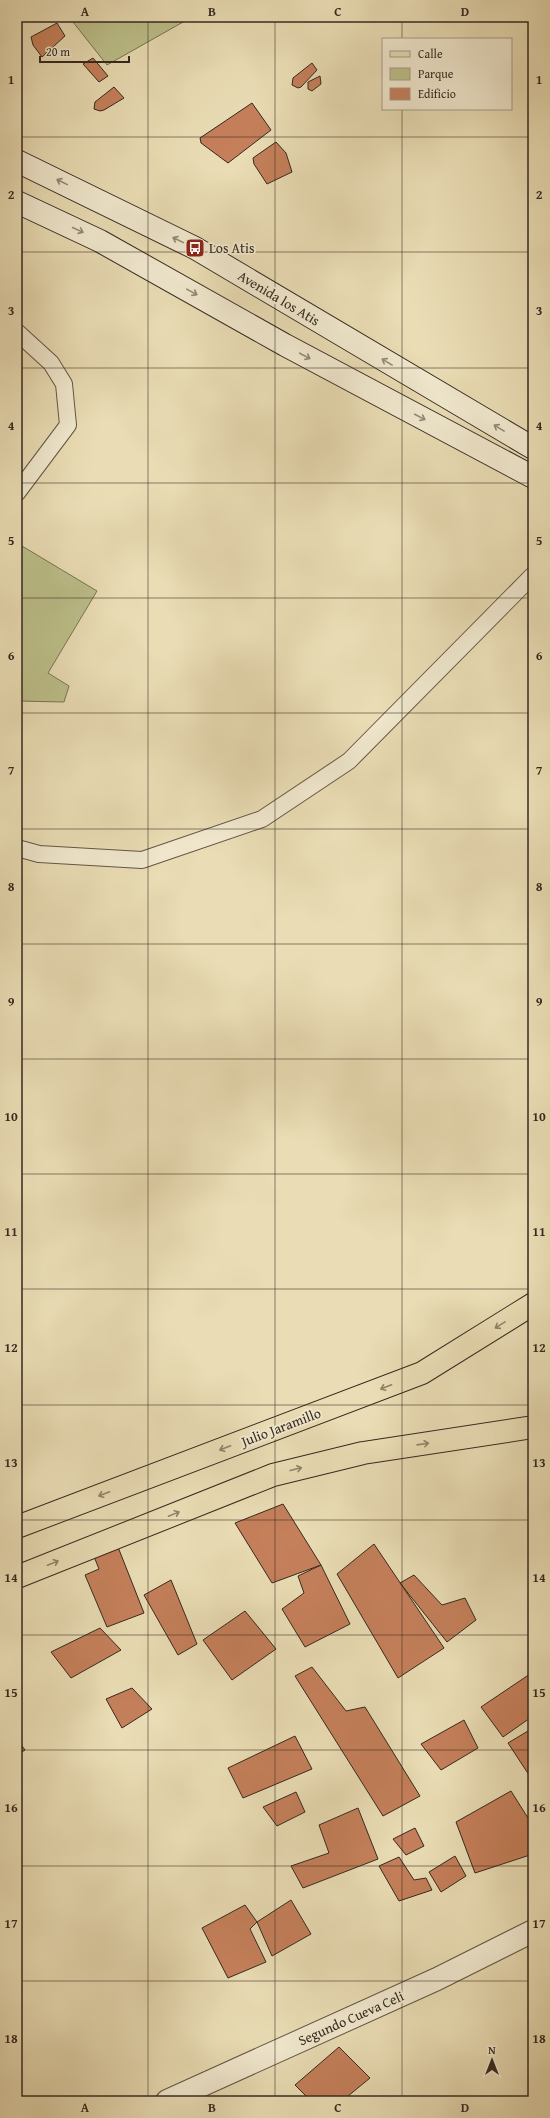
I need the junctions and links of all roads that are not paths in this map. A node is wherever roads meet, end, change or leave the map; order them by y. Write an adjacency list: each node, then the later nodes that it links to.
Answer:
1 (17, 161): 4 (main road, Avenida los Atis, one-way to 1)
2 (17, 202): 5 (main road, one-way to 5)
3 (17, 332): 6 (lane)
4 (533, 448)
5 (533, 477)
6 (17, 493)
7 (533, 575): 8 (lane)
8 (17, 848)
9 (533, 1304): 11 (main road, Julio Jaramillo, one-way to 11)
10 (533, 1427): 12 (main road, one-way to 10)
11 (17, 1527)
12 (17, 1577)
13 (533, 1931): 14 (main road, Segundo Cueva Celi)
14 (167, 2101)

